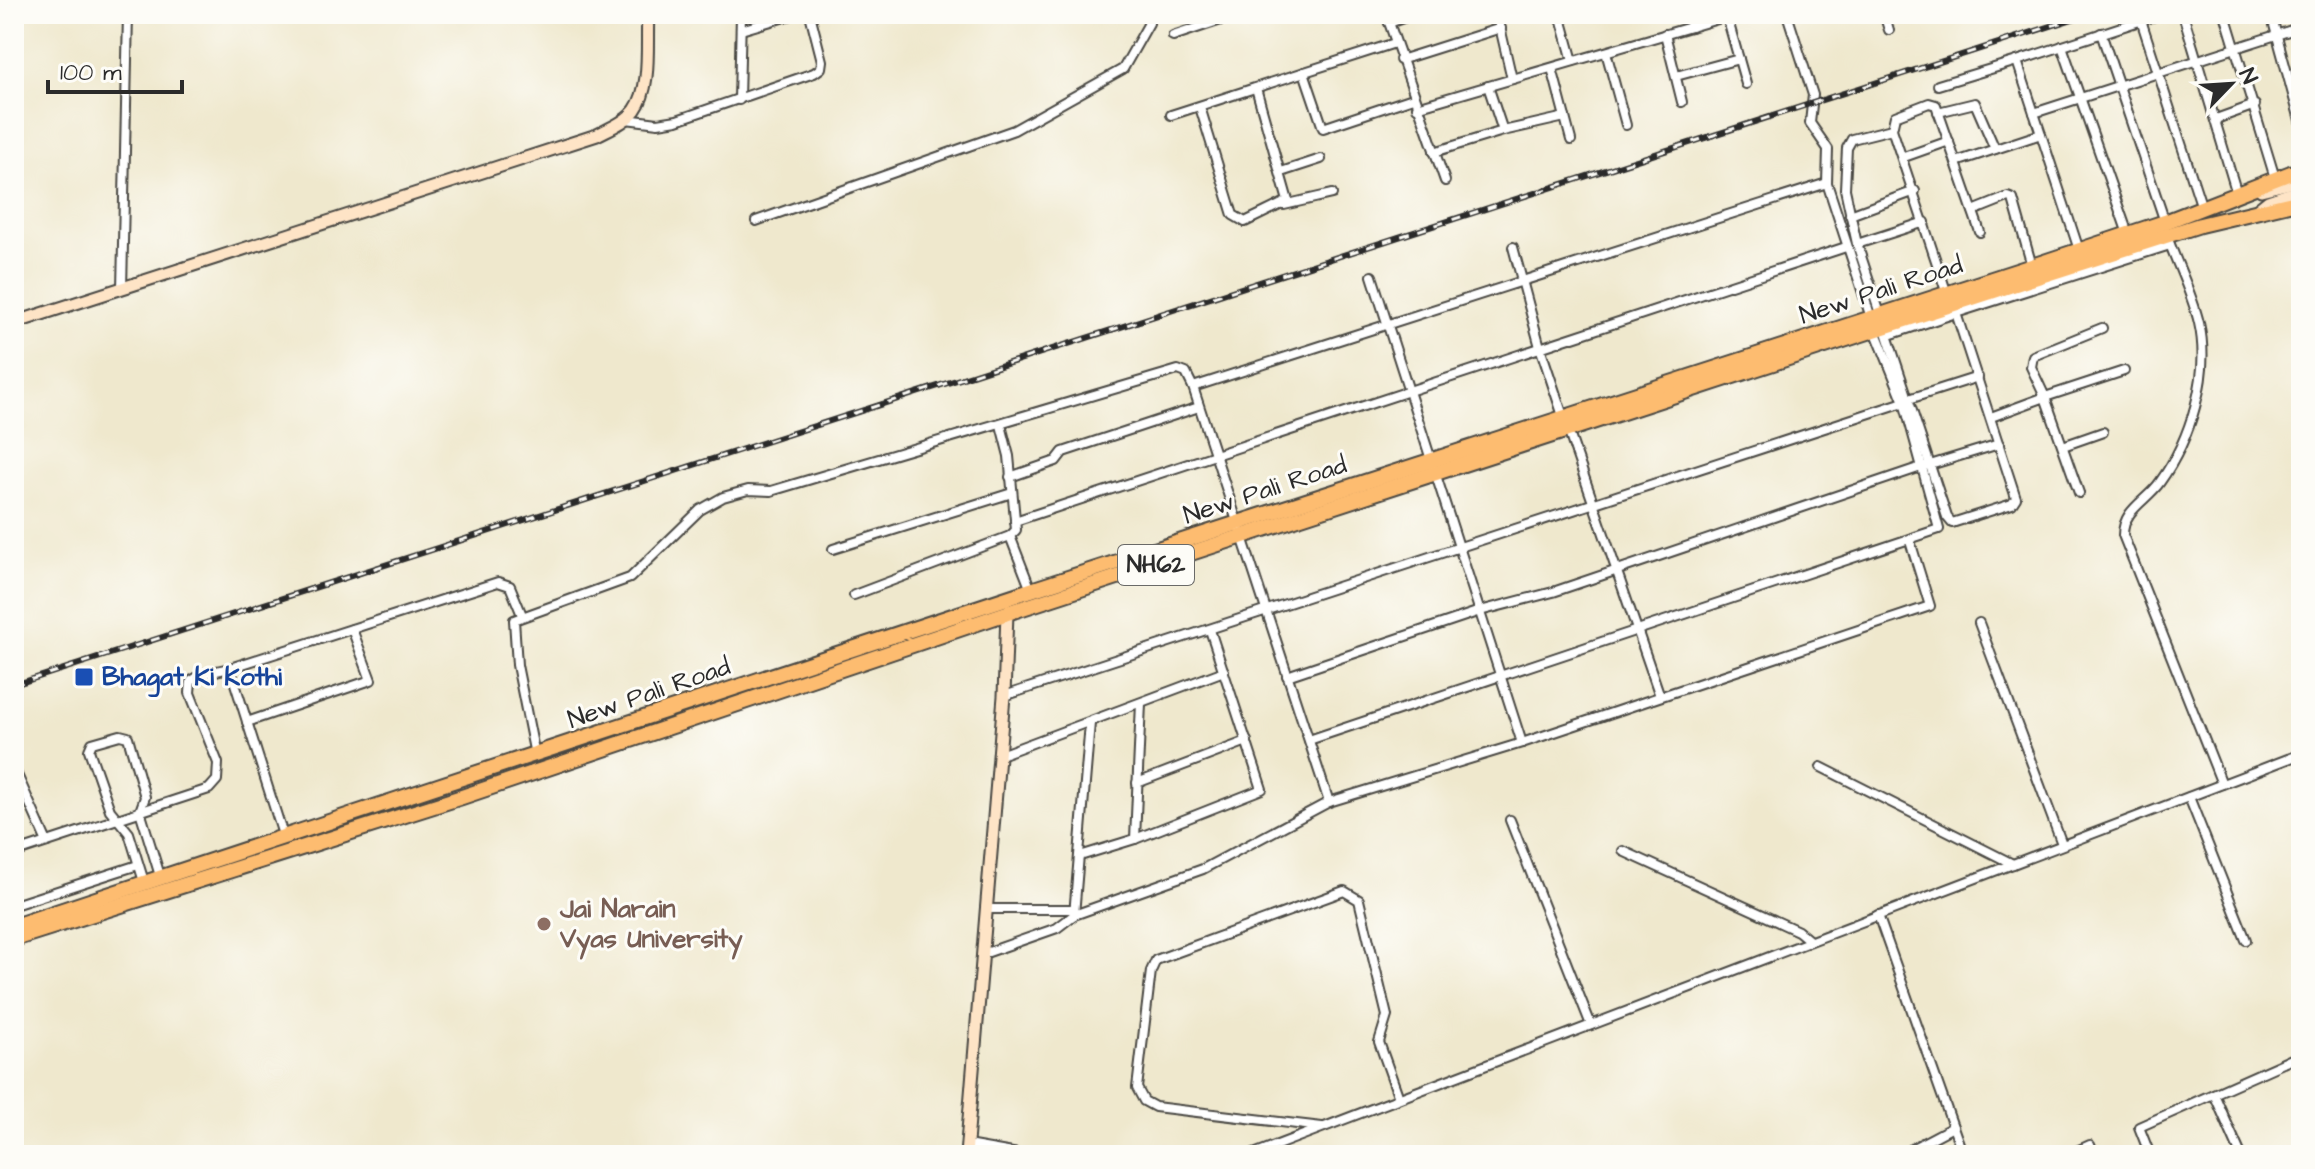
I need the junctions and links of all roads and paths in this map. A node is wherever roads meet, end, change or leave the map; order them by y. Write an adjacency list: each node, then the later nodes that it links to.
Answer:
1 (128, 14): 101 (street)
2 (648, 14): 59 (street)
3 (741, 14): 24 (street)
4 (795, 14): 24 (street)
5 (810, 14): 50 (street)
6 (1144, 14): 89 (street)
7 (1414, 14): 19 (street)
8 (1497, 14): 23 (street)
9 (1560, 14): 37 (street)
10 (1689, 14): 21 (street)
11 (1787, 14): 77 (street)
12 (1884, 14): 25 (street)
13 (2161, 14): 20 (street)
14 (2183, 14): 36 (street)
15 (2225, 14): 32 (street)
16 (2271, 14): 28 (street)
17 (1234, 15): 29 (street)
18 (1731, 15): 21 (street); 34 (street)
19 (1388, 19): 30 (street)
20 (2141, 20): 26 (street); 41 (street)
21 (1691, 27): 27 (street)
22 (2301, 27): 28 (street)
23 (1501, 28): 35 (street); 43 (street)
24 (741, 30): 50 (street)
25 (1889, 30)
26 (2101, 33): 31 (street); 46 (street)
27 (1665, 34): 33 (street); 42 (street)
28 (2277, 35): 32 (street); 61 (street)
29 (1173, 36)
30 (1395, 43): 35 (street); 40 (street)
31 (2062, 46): 38 (street); 49 (street)
32 (2237, 48): 36 (street); 53 (street)
33 (1606, 52): 37 (street); 62 (street)
34 (1739, 59): 42 (street); 44 (street)
35 (1400, 60): 51 (street)
36 (2198, 60): 41 (street); 60 (street)
37 (1573, 61): 39 (street)
38 (2017, 61): 45 (street); 56 (street)
39 (1552, 68): 43 (street); 58 (street)
40 (1304, 72): 48 (street); 51 (street)
41 (2158, 73): 46 (street); 85 (street)
42 (1676, 76): 52 (street)
43 (1512, 79): 47 (street)
44 (1746, 84)
45 (1938, 85)
46 (2120, 85): 49 (street); 93 (street)
47 (1488, 86): 51 (street); 64 (street)
48 (1256, 88): 54 (street); 74 (street)
49 (2080, 98): 56 (street); 92 (street)
50 (739, 100): 59 (street)
51 (1415, 102): 69 (street)
52 (1682, 102)
53 (2255, 105): 60 (street); 78 (street)
54 (1200, 107): 57 (street); 84 (street)
55 (1938, 112): 63 (street); 67 (street); 68 (street)
56 (2034, 113): 65 (street)
57 (1171, 115)
58 (1565, 117): 64 (street); 66 (street)
59 (626, 119): 101 (street)
60 (2216, 119): 81 (street)
61 (2301, 124)
62 (1626, 125)
63 (1892, 129): 70 (street); 88 (street)
64 (1503, 131): 69 (street)
65 (2041, 134): 68 (street); 97 (street)
66 (1571, 140)
67 (1949, 141): 70 (street); 72 (street)
68 (1995, 149): 72 (street)
69 (1434, 152): 76 (street)
70 (1904, 157): 80 (street)
71 (1321, 159): 74 (street)
72 (1956, 162): 86 (street)
73 (2301, 169): 78 (highway, New Pali Road / NH62)
74 (1281, 172): 84 (street)
75 (2301, 180): 78 (street)
76 (1445, 181)
77 (1827, 183): 96 (street); 100 (street)
78 (2269, 190): 79 (street); 81 (highway, New Pali Road / NH62); 87 (street)
79 (2301, 190)
80 (1915, 191): 88 (street); 90 (street)
81 (2242, 192): 85 (highway, New Pali Road / NH62)
82 (1332, 194): 84 (street)
83 (2301, 201): 87 (highway, New Pali Road / NH62)
84 (1283, 205)
85 (2202, 208): 93 (highway, New Pali Road / NH62)
86 (1973, 211): 91 (street); 98 (street)
87 (2255, 213): 93 (highway, New Pali Road / NH62)
88 (1850, 215): 94 (street)
89 (756, 221)
90 (1925, 222): 94 (street); 102 (street)
91 (1980, 232)
92 (2128, 234): 93 (highway, New Pali Road / NH62); 97 (highway, New Pali Road / NH62)
93 (2167, 235): 103 (street); 105 (highway, New Pali Road / NH62); 165 (street)
94 (1857, 244): 105 (street)
95 (1513, 247): 100 (street)
96 (1846, 247): 105 (street); 108 (street)
97 (2079, 250): 98 (highway, New Pali Road / NH62)
98 (2032, 266): 102 (highway, New Pali Road / NH62)
99 (1372, 276): 106 (street)
100 (1521, 283): 106 (street); 108 (street)
101 (122, 289): 104 (street)
102 (1947, 294): 105 (highway, New Pali Road / NH62)
103 (1956, 313): 105 (street); 110 (street)
104 (14, 323)
105 (1881, 325): 114 (street); 114 (street); 118 (highway, New Pali Road / NH62)
106 (1388, 326): 111 (street); 112 (street)
107 (2102, 328): 113 (street)
108 (1540, 347): 112 (street); 118 (street)
109 (2124, 371): 113 (street)
110 (1978, 377): 114 (street); 116 (street)
111 (1193, 387): 115 (street); 117 (street)
112 (1408, 390): 122 (street); 124 (street)
113 (2045, 397): 116 (street); 121 (street)
114 (1907, 400): 123 (street); 128 (street)
115 (1199, 407): 122 (street); 125 (street)
116 (1991, 417): 120 (street)
117 (1001, 425): 125 (street); 141 (street)
118 (1566, 425): 124 (highway, New Pali Road / NH62); 128 (street)
119 (2103, 432): 121 (street)
120 (1999, 444): 123 (street); 123 (street)
121 (2063, 446): 127 (street)
122 (1214, 453): 129 (street); 130 (street)
123 (1927, 465): 132 (street); 135 (street)
124 (1435, 466): 130 (highway, New Pali Road / NH62); 133 (street)
125 (1010, 477): 126 (street)
126 (1012, 493): 129 (street); 134 (street)
127 (2079, 493)
128 (1592, 505): 133 (street); 135 (street)
129 (1015, 521): 131 (street)
130 (1238, 531): 136 (highway, New Pali Road / NH62); 138 (street); 140 (highway, New Pali Road / NH62)
131 (1010, 536): 136 (street); 137 (street)
132 (1910, 541): 145 (street); 151 (street)
133 (1461, 548): 138 (street); 139 (street)
134 (833, 549)
135 (1616, 571): 139 (street); 145 (street)
136 (1031, 590): 160 (highway, New Pali Road / NH62)
137 (854, 595)
138 (1265, 611): 144 (street); 148 (street)
139 (1480, 611): 148 (street); 149 (street)
140 (1007, 613): 150 (street); 180 (highway, New Pali Road / NH62)
141 (522, 615): 143 (street); 160 (street)
142 (1979, 623): 174 (street)
143 (352, 629): 146 (street); 153 (street)
144 (1210, 630): 147 (street); 150 (street)
145 (1636, 631): 149 (street); 151 (street)
146 (230, 668): 153 (street); 168 (street)
147 (1224, 671): 152 (street); 156 (street)
148 (1287, 676): 155 (street)
149 (1502, 677): 155 (street); 157 (street)
150 (1004, 696): 159 (street)
151 (1660, 696): 157 (street)
152 (1141, 703): 154 (street); 163 (street)
153 (247, 722): 171 (street)
154 (1090, 723): 159 (street); 177 (street)
155 (1309, 740): 167 (street)
156 (1247, 741): 163 (street); 172 (street)
157 (1522, 743): 167 (street)
158 (2301, 754): 165 (street)
159 (1000, 755): 183 (street)
160 (535, 756): 171 (highway, New Pali Road / NH62)
161 (1821, 767): 178 (street)
162 (14, 768): 164 (street)
163 (1137, 783): 172 (street)
164 (17, 784): 173 (street)
165 (2222, 784): 166 (street)
166 (2189, 797): 174 (street); 188 (street)
167 (1329, 802): 184 (street)
168 (140, 811): 169 (street); 169 (street); 180 (street)
169 (118, 819): 173 (street); 179 (street)
170 (1510, 820): 191 (street)
171 (284, 838): 180 (highway, New Pali Road / NH62)
172 (1135, 839): 177 (street)
173 (47, 842): 176 (street)
174 (2062, 844): 178 (street)
175 (1623, 851): 189 (street)
176 (14, 853)
177 (1080, 856): 184 (street)
178 (2013, 864): 185 (street)
179 (138, 865): 181 (street); 182 (street)
180 (163, 884): 181 (highway, New Pali Road / NH62)
181 (147, 890): 186 (highway, New Pali Road / NH62); 187 (highway, New Pali Road / NH62)
182 (14, 905)
183 (986, 909): 184 (street); 190 (street)
184 (1074, 912): 190 (street)
185 (1878, 915): 189 (street); 196 (street)
186 (14, 926)
187 (14, 939)
188 (2246, 940)
189 (1810, 941): 191 (street)
190 (983, 954): 197 (street)
191 (1591, 1025): 194 (street)
192 (2301, 1055): 193 (street)
193 (2214, 1094): 204 (street); 205 (street)
194 (1399, 1098): 195 (street); 195 (street)
195 (1323, 1127): 199 (street)
196 (1953, 1127): 200 (street); 201 (street)
197 (967, 1150): 198 (street)
198 (1024, 1155)
199 (1251, 1155)
200 (1900, 1155)
201 (1963, 1155)
202 (2068, 1155): 203 (street)
203 (2094, 1155)
204 (2150, 1155)
205 (2241, 1155)

